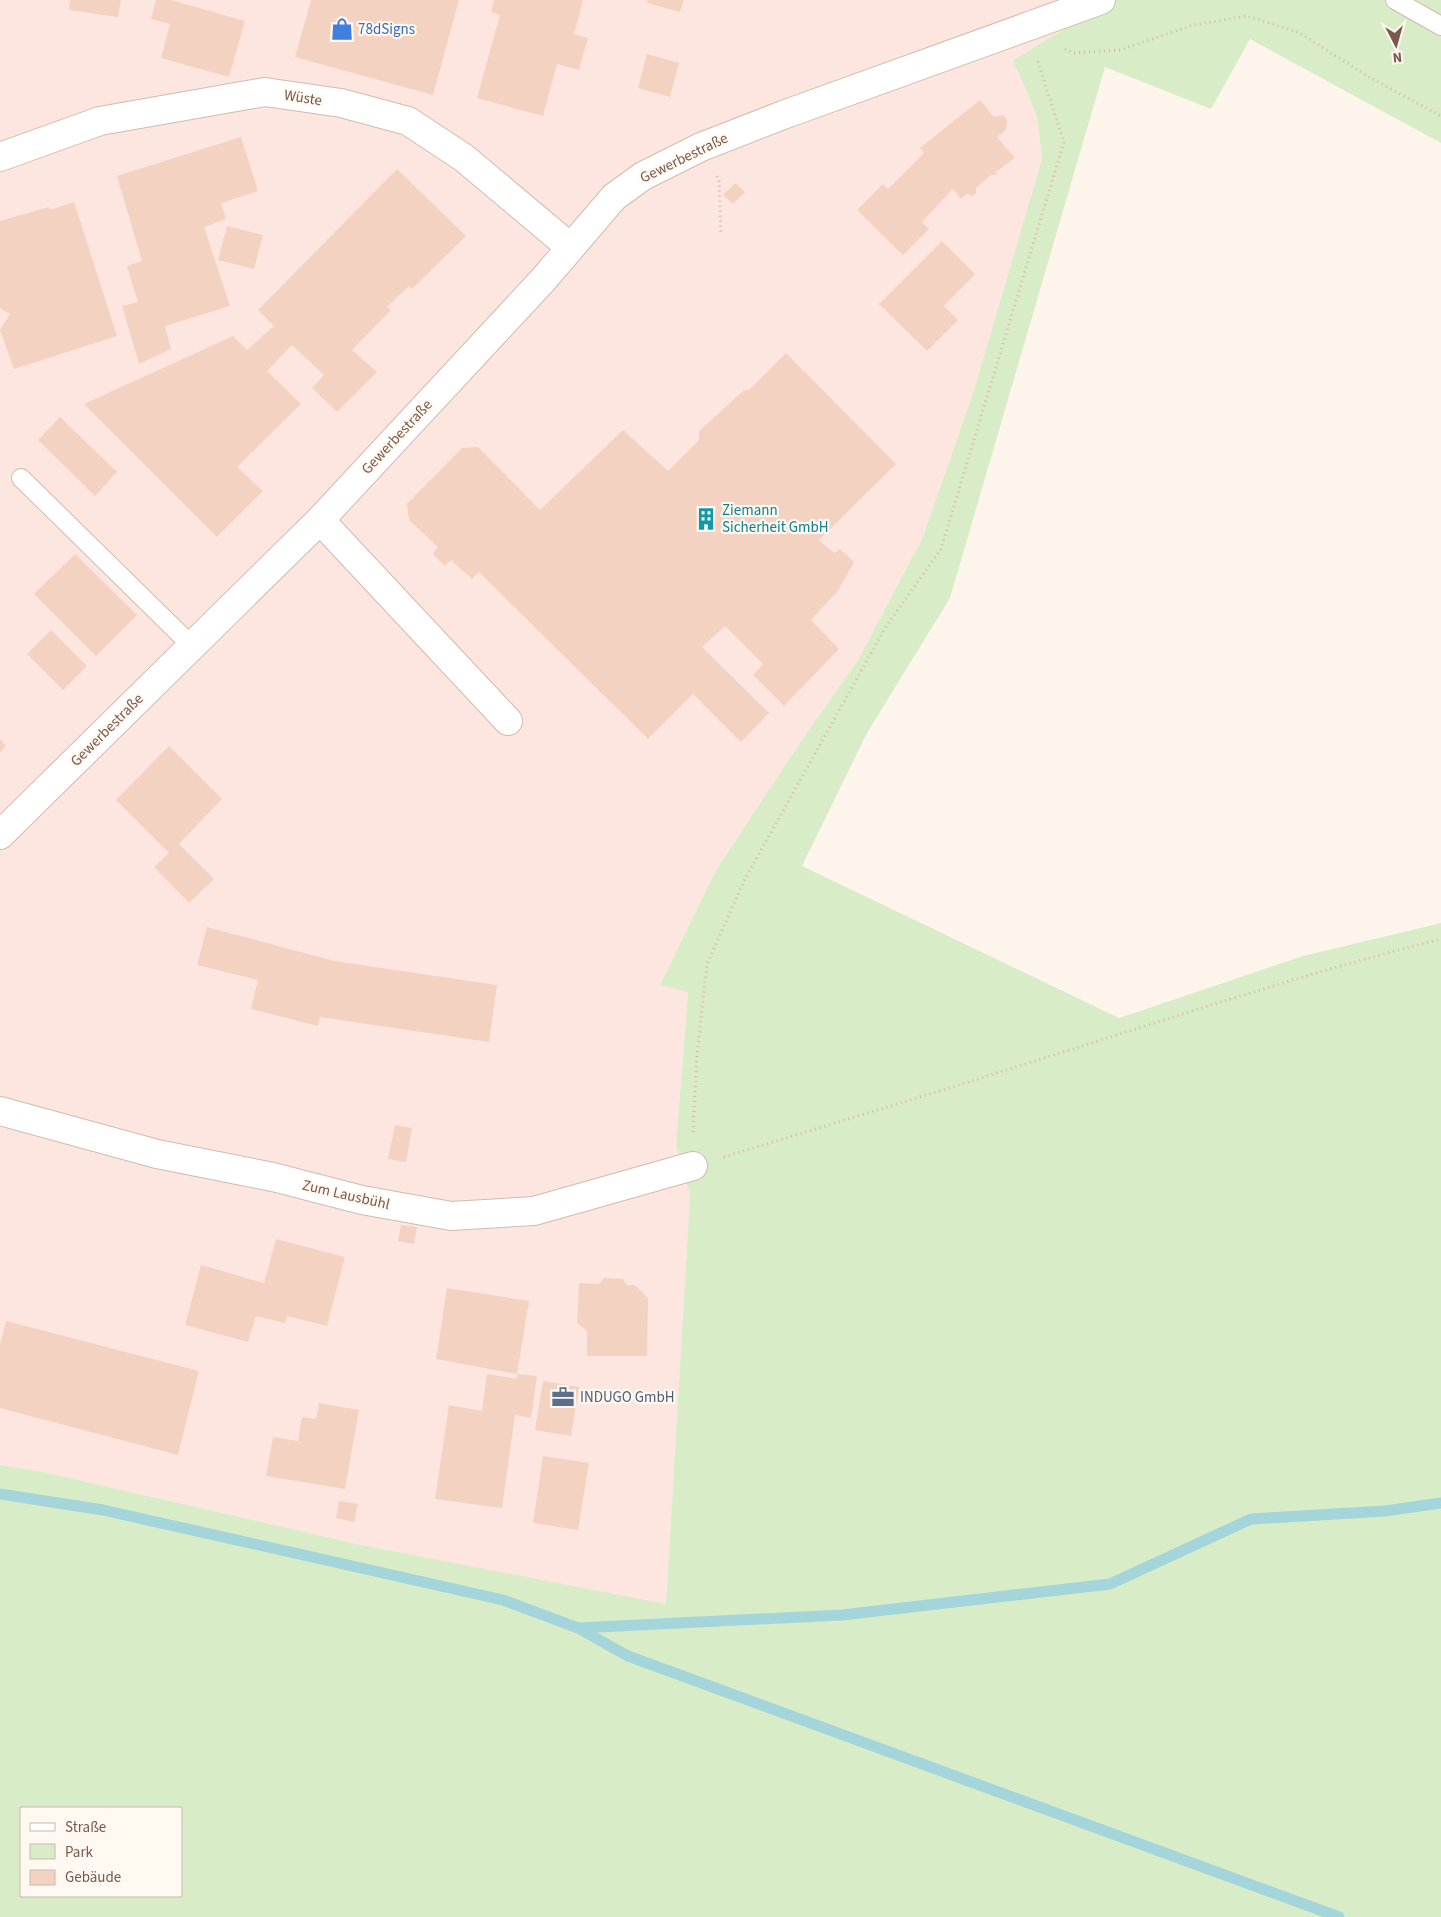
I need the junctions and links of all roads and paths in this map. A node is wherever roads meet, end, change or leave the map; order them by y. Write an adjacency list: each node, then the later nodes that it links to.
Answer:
1 (1395, 0): 3 (lane)
2 (1089, 2): 4 (street, Gewerbestraße)
3 (1441, 26)
4 (1028, 28): 5 (path); 6 (street, Gewerbestraße); 17 (path)
5 (1441, 116)
6 (701, 147): 8 (path); 9 (street, Gewerbestraße)
7 (0, 157): 9 (street, Wüste)
8 (721, 235)
9 (570, 247): 11 (street, Gewerbestraße)
10 (20, 478): 12 (lane)
11 (320, 520): 12 (street, Gewerbestraße); 13 (street)
12 (192, 646): 14 (street, Gewerbestraße)
13 (508, 721)
14 (0, 836)
15 (1441, 939): 17 (path)
16 (0, 1111): 17 (street, Zum Lausbühl)
17 (693, 1166)

